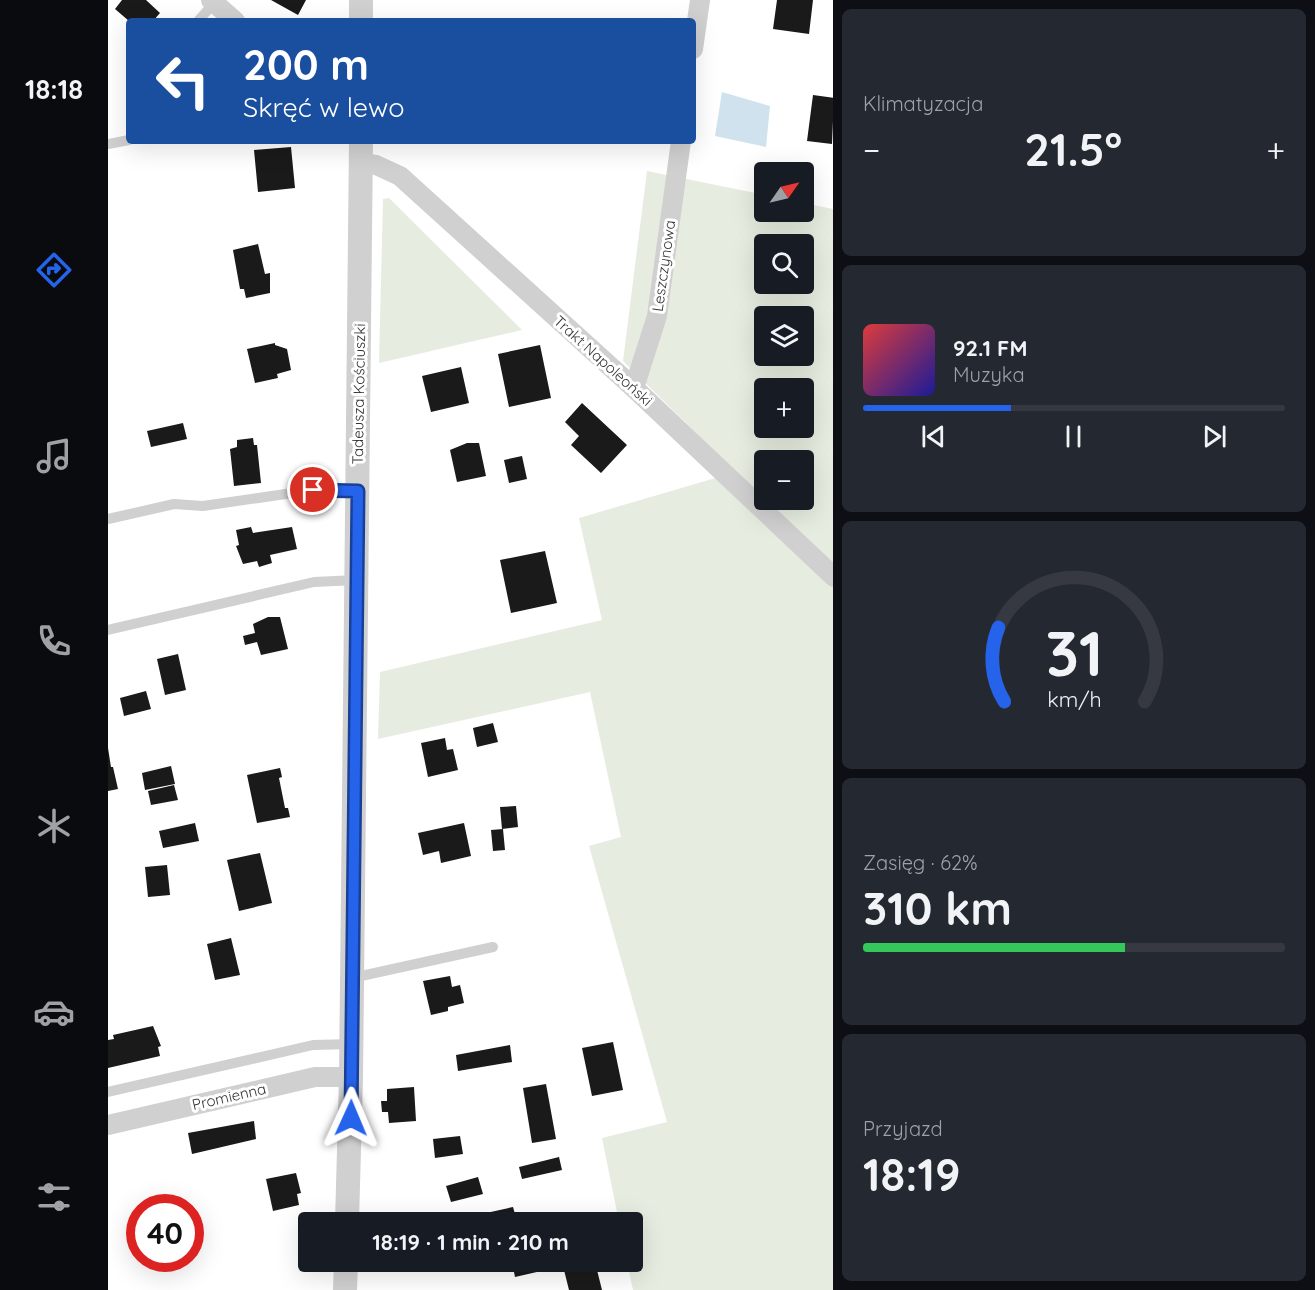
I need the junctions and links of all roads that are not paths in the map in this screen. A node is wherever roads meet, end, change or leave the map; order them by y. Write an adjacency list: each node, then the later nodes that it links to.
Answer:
1 (361, 0): 6 (street)
2 (700, 0): 7 (street)
3 (212, 1): 4 (lane); 5 (street)
4 (200, 18)
5 (232, 18)
6 (361, 18)
7 (696, 28)
8 (126, 141): 9 (lane)
9 (108, 144)
10 (681, 144): 12 (street, Leszczynowa)
11 (362, 152): 12 (street, Trakt Napoleoński); 13 (street, Tadeusza Kościuszki)
12 (634, 388): 15 (street, Trakt Napoleoński)
13 (358, 491): 14 (lane); 16 (street, Tadeusza Kościuszki)
14 (108, 519)
15 (833, 576)
16 (357, 580): 17 (lane); 19 (street, Tadeusza Kościuszki)
17 (108, 630)
18 (493, 947): 19 (lane)
19 (352, 978): 20 (street, Tadeusza Kościuszki)
20 (352, 1044): 21 (street, Tadeusza Kościuszki); 22 (lane)
21 (351, 1077): 23 (street, Promienna); 24 (street, Tadeusza Kościuszki)
22 (108, 1092)
23 (108, 1125)
24 (347, 1212)
25 (346, 1272): 26 (street)
26 (345, 1290)

